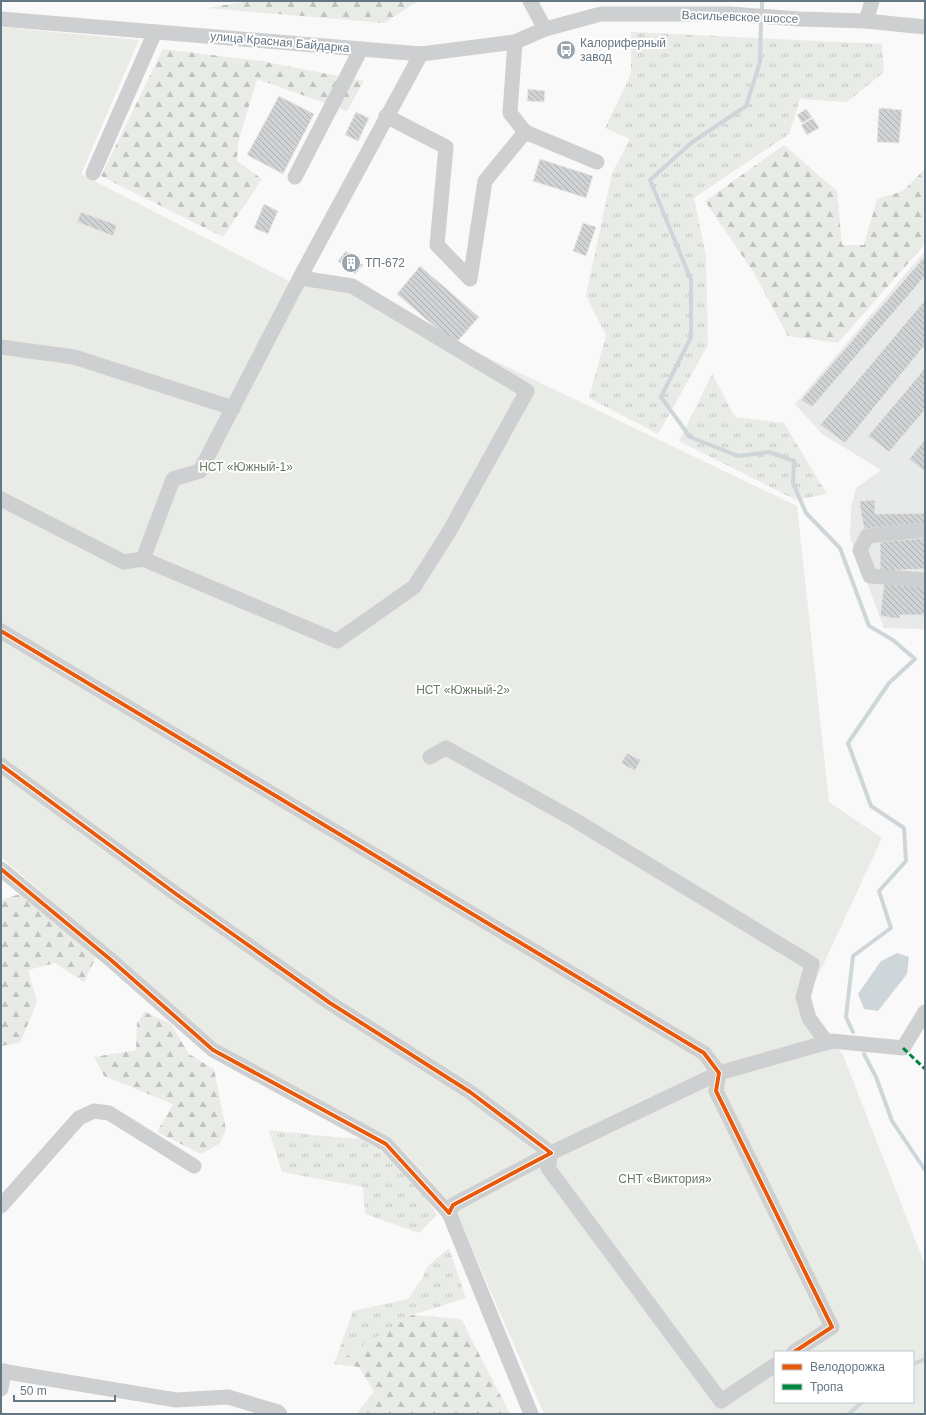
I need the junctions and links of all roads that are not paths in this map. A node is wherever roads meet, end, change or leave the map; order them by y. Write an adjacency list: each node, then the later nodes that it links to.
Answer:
1 (530, 1): 5 (street)
2 (872, 1): 4 (street)
3 (1, 20): 7 (street, улица Красная Байдарка)
4 (866, 21): 5 (street, Васильевское шоссе); 6 (street, Васильевское шоссе)
5 (551, 28): 8 (street, улица Красная Байдарка)
6 (925, 28)
7 (155, 32): 9 (street, улица Красная Байдарка); 14 (street)
8 (515, 42): 10 (street, улица Красная Байдарка); 12 (street)
9 (361, 49): 10 (street, улица Красная Байдарка); 15 (street)
10 (421, 54): 11 (street)
11 (386, 116): 12 (street); 16 (street)
12 (525, 132): 13 (street)
13 (597, 162)
14 (92, 173)
15 (295, 177)
16 (301, 278): 18 (street); 21 (street)
17 (1, 347): 18 (street)
18 (233, 408): 21 (street)
19 (1, 499): 21 (street)
20 (925, 530): 22 (street)
21 (143, 559)
22 (925, 580)
23 (1, 632): 29 (street)
24 (430, 757): 28 (street)
25 (1, 765): 30 (street)
26 (1, 869): 33 (street)
27 (925, 1012): 28 (street)
28 (830, 1042): 29 (street)
29 (719, 1072): 30 (street); 34 (street)
30 (551, 1153): 33 (street); 35 (street)
31 (194, 1166): 32 (street)
32 (1, 1206)
33 (449, 1213): 40 (street)
34 (796, 1351)
35 (774, 1366)
36 (3, 1371): 37 (street); 38 (street)
37 (1, 1390)
38 (175, 1407): 39 (street)
39 (280, 1414)
40 (530, 1414)

